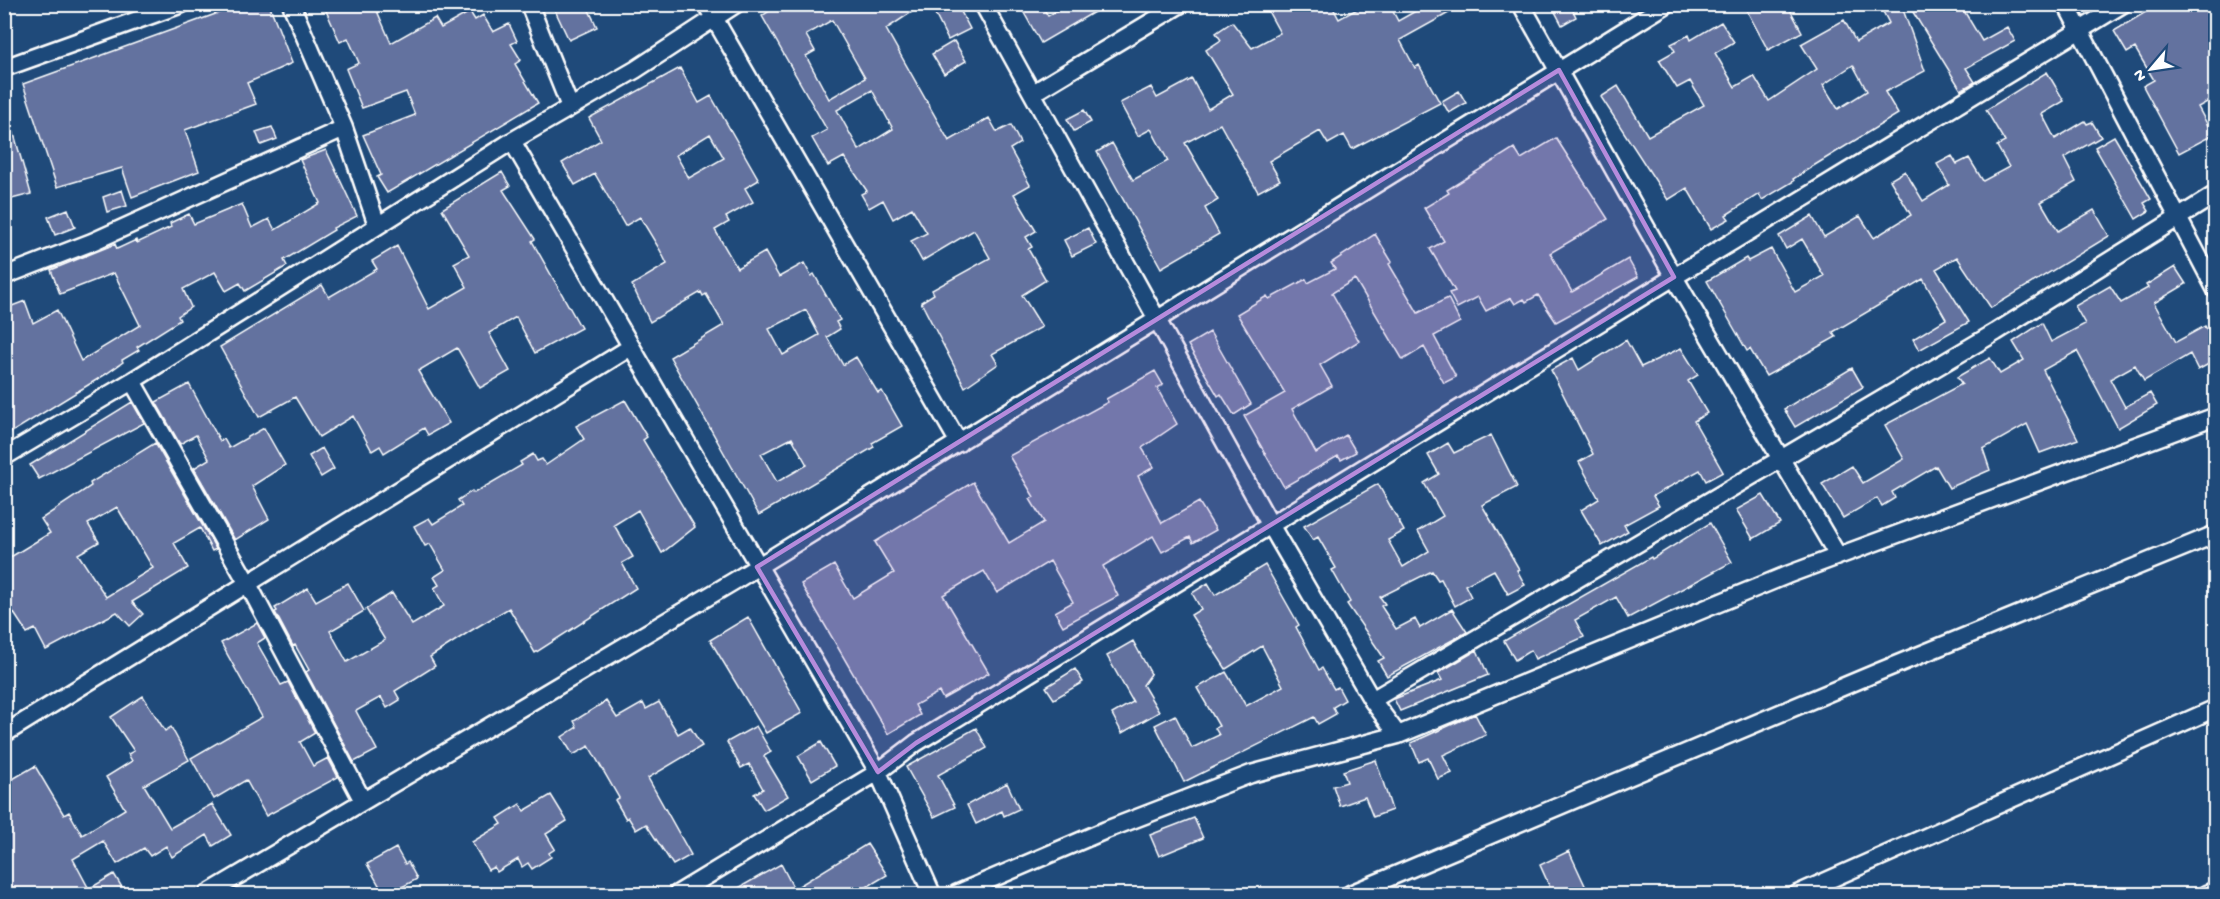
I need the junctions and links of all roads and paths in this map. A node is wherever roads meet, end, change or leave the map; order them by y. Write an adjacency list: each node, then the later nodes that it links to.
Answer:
1 (182, 4): 13 (street)
2 (291, 4): 17 (street)
3 (529, 4): 16 (street)
4 (736, 4): 11 (street)
5 (983, 4): 15 (street)
6 (1180, 4): 15 (street)
7 (1521, 4): 14 (street)
8 (1666, 4): 14 (street)
9 (2066, 4): 12 (street)
10 (2123, 4): 12 (street)
11 (709, 12): 16 (street); 29 (street)
12 (2080, 30): 20 (street); 23 (street)
13 (4, 68)
14 (1559, 70): 23 (street); 25 (street)
15 (1033, 93): 25 (street)
16 (570, 107): 18 (street)
17 (344, 128): 21 (street); 22 (street)
18 (512, 141): 21 (street); 26 (street)
19 (2216, 194): 20 (street)
20 (2176, 218): 24 (street); 31 (street)
21 (377, 225): 27 (street)
22 (4, 276)
23 (1674, 277): 31 (street); 32 (street)
24 (2216, 290)
25 (1158, 321): 29 (street); 32 (street)
26 (631, 347): 35 (street); 36 (street)
27 (132, 381): 30 (street); 36 (street)
28 (2216, 416): 34 (street)
29 (959, 443): 35 (street)
30 (4, 458)
31 (1780, 459): 34 (street); 37 (street)
32 (1271, 526): 37 (street); 41 (street)
33 (2216, 534): 48 (street)
34 (1838, 556): 40 (street)
35 (757, 567): 41 (street); 42 (street)
36 (248, 584): 39 (street); 42 (street)
37 (1372, 700): 40 (street)
38 (2216, 708): 49 (street)
39 (4, 734)
40 (1398, 735): 47 (street)
41 (878, 772): 45 (street); 46 (street)
42 (363, 801): 44 (street)
43 (2216, 890): 50 (street)
44 (207, 894)
45 (678, 894)
46 (932, 894)
47 (956, 894)
48 (1350, 894)
49 (1797, 894)
50 (2206, 894)

